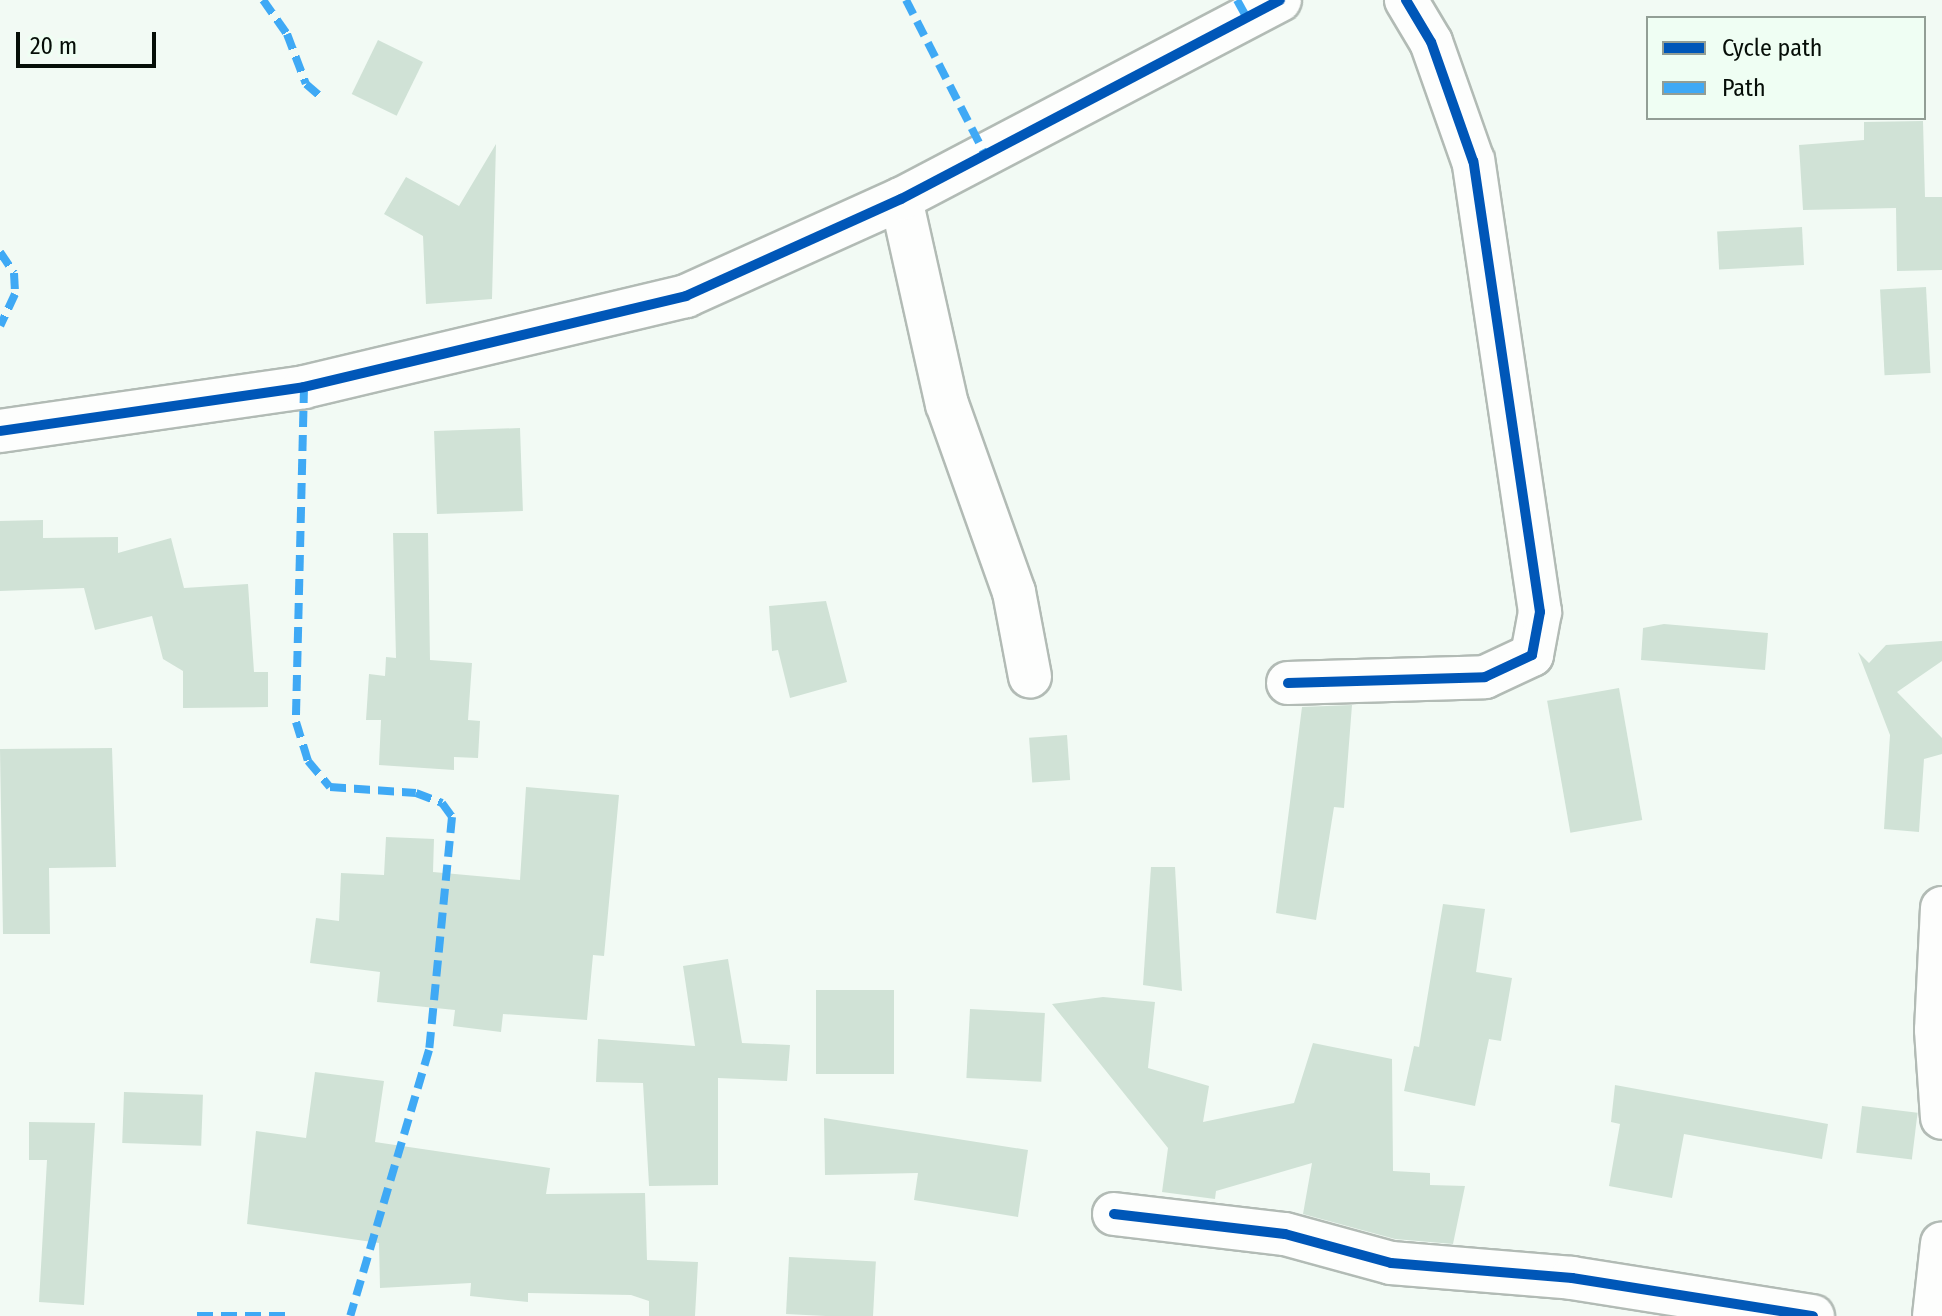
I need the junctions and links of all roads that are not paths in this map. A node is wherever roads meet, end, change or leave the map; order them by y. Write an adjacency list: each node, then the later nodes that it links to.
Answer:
1 (1280, 0): 3 (street)
2 (1406, 0): 6 (street)
3 (901, 199): 4 (street); 5 (street)
4 (0, 431)
5 (1030, 677)
6 (1288, 683)
7 (1942, 908): 8 (street)
8 (1942, 1118)
9 (1114, 1214): 11 (street)
10 (1942, 1243): 12 (street)
11 (1813, 1316)
12 (1934, 1316)

